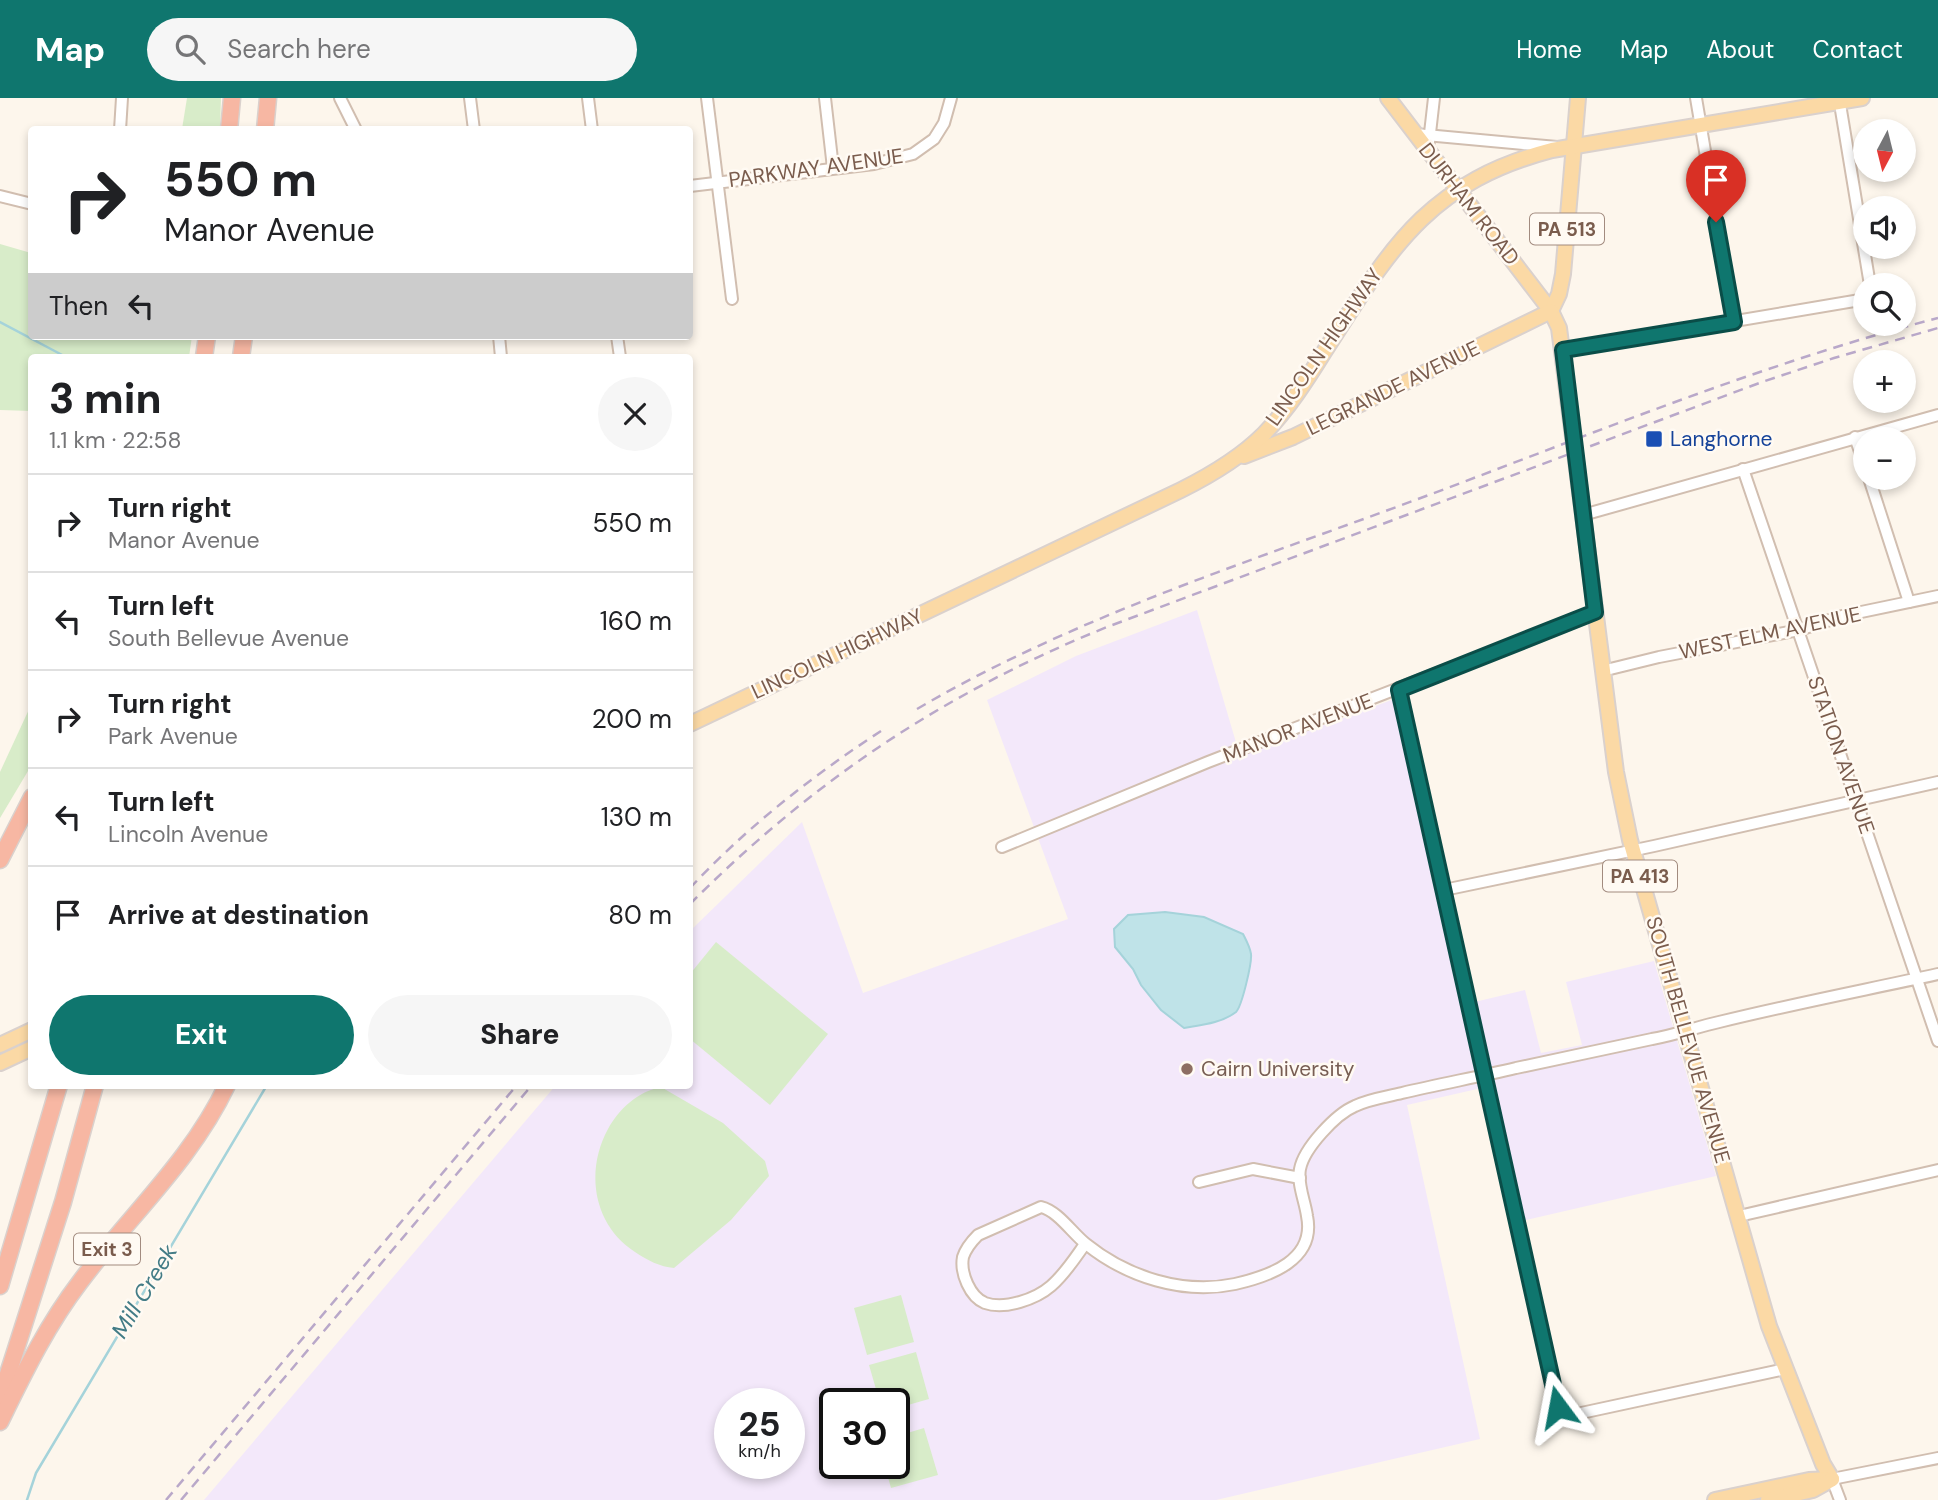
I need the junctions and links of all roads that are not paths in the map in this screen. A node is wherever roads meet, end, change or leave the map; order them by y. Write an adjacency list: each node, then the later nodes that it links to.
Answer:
1 (122, 98): 17 (street)
2 (232, 98): 18 (highway)
3 (268, 98): 19 (highway)
4 (340, 98): 20 (street)
5 (470, 98): 21 (street)
6 (588, 98): 22 (street)
7 (706, 98): 26 (street)
8 (825, 98): 25 (street)
9 (951, 98): 25 (street, PARKWAY AVENUE)
10 (1388, 98): 23 (main road, DURHAM ROAD)
11 (1434, 98): 23 (street)
12 (1578, 98): 24 (main road, PA 513)
13 (1696, 98): 16 (street)
14 (1862, 98): 15 (main road, LINCOLN HIGHWAY)
15 (1839, 100): 16 (main road, LINCOLN HIGHWAY); 31 (street)
16 (1700, 125): 24 (main road, LINCOLN HIGHWAY); 35 (street)
17 (120, 126)
18 (229, 126)
19 (265, 126)
20 (354, 126)
21 (474, 126)
22 (592, 126)
23 (1423, 134): 24 (street); 28 (main road, DURHAM ROAD)
24 (1568, 146): 28 (main road, LINCOLN HIGHWAY); 34 (main road, PA 513)
25 (833, 168): 26 (street, PARKWAY AVENUE)
26 (716, 183): 27 (street, PARKWAY AVENUE); 32 (street)
27 (693, 186)
28 (1458, 190): 34 (main road, DURHAM ROAD / PA 413); 40 (main road, LINCOLN HIGHWAY)
29 (0, 196): 30 (street)
30 (28, 203)
31 (1868, 273)
32 (732, 299)
33 (1853, 301): 35 (street)
34 (1550, 311): 36 (main road, SOUTH BELLEVUE AVENUE / PA 413); 40 (main road, LEGRANDE AVENUE)
35 (1734, 322): 36 (street)
36 (1563, 350): 43 (main road, SOUTH BELLEVUE AVENUE / PA 413)
37 (1938, 415): 38 (street)
38 (1893, 427)
39 (1853, 438): 41 (street)
40 (1233, 461): 50 (main road, LINCOLN HIGHWAY)
41 (1743, 469): 43 (street); 47 (street, STATION AVENUE)
42 (1873, 490): 45 (street)
43 (1583, 515): 46 (main road, SOUTH BELLEVUE AVENUE / PA 413)
44 (1938, 596): 45 (street, WEST ELM AVENUE)
45 (1909, 602): 47 (street, WEST ELM AVENUE)
46 (1595, 612): 48 (main road, SOUTH BELLEVUE AVENUE / PA 413); 49 (street, MANOR AVENUE)
47 (1799, 630): 48 (street, WEST ELM AVENUE); 52 (street, STATION AVENUE)
48 (1602, 671): 55 (main road, SOUTH BELLEVUE AVENUE / PA 413)
49 (1399, 690): 54 (street, MANOR AVENUE); 57 (street)
50 (693, 723)
51 (1938, 782): 52 (street)
52 (1855, 799): 55 (street); 59 (street, STATION AVENUE)
53 (28, 805): 56 (highway)
54 (1002, 847)
55 (1633, 850): 57 (street); 60 (main road, SOUTH BELLEVUE AVENUE / PA 413)
56 (0, 860)
57 (1444, 890): 66 (street)
58 (1938, 974): 59 (street)
59 (1916, 979): 60 (street); 62 (street, STATION AVENUE)
60 (1685, 1031): 66 (street); 73 (main road, SOUTH BELLEVUE AVENUE / PA 413)
61 (28, 1032): 63 (main road)
62 (1938, 1041)
63 (0, 1045)
64 (28, 1050): 65 (main road)
65 (0, 1063)
66 (1484, 1075): 71 (street); 77 (street)
67 (58, 1089): 76 (highway)
68 (95, 1089): 78 (highway)
69 (225, 1089): 79 (highway, Exit 3)
70 (1938, 1170): 73 (street)
71 (1300, 1178): 72 (street); 74 (street)
72 (1199, 1182)
73 (1739, 1216): 75 (main road, SOUTH BELLEVUE AVENUE / PA 413)
74 (1085, 1244): 74 (street)
75 (1754, 1271): 77 (main road, SOUTH BELLEVUE AVENUE / PA 413); 81 (main road, SOUTH BELLEVUE AVENUE / PA 413)
76 (0, 1286)
77 (1785, 1369): 81 (main road, SOUTH BELLEVUE AVENUE / PA 413)
78 (0, 1399)
79 (0, 1422)
80 (1938, 1458): 81 (street)
81 (1832, 1479): 82 (main road); 83 (main road); 84 (street, SOUTH BELLEVUE AVENUE)
82 (1715, 1500)
83 (1768, 1500)
84 (1840, 1500)

